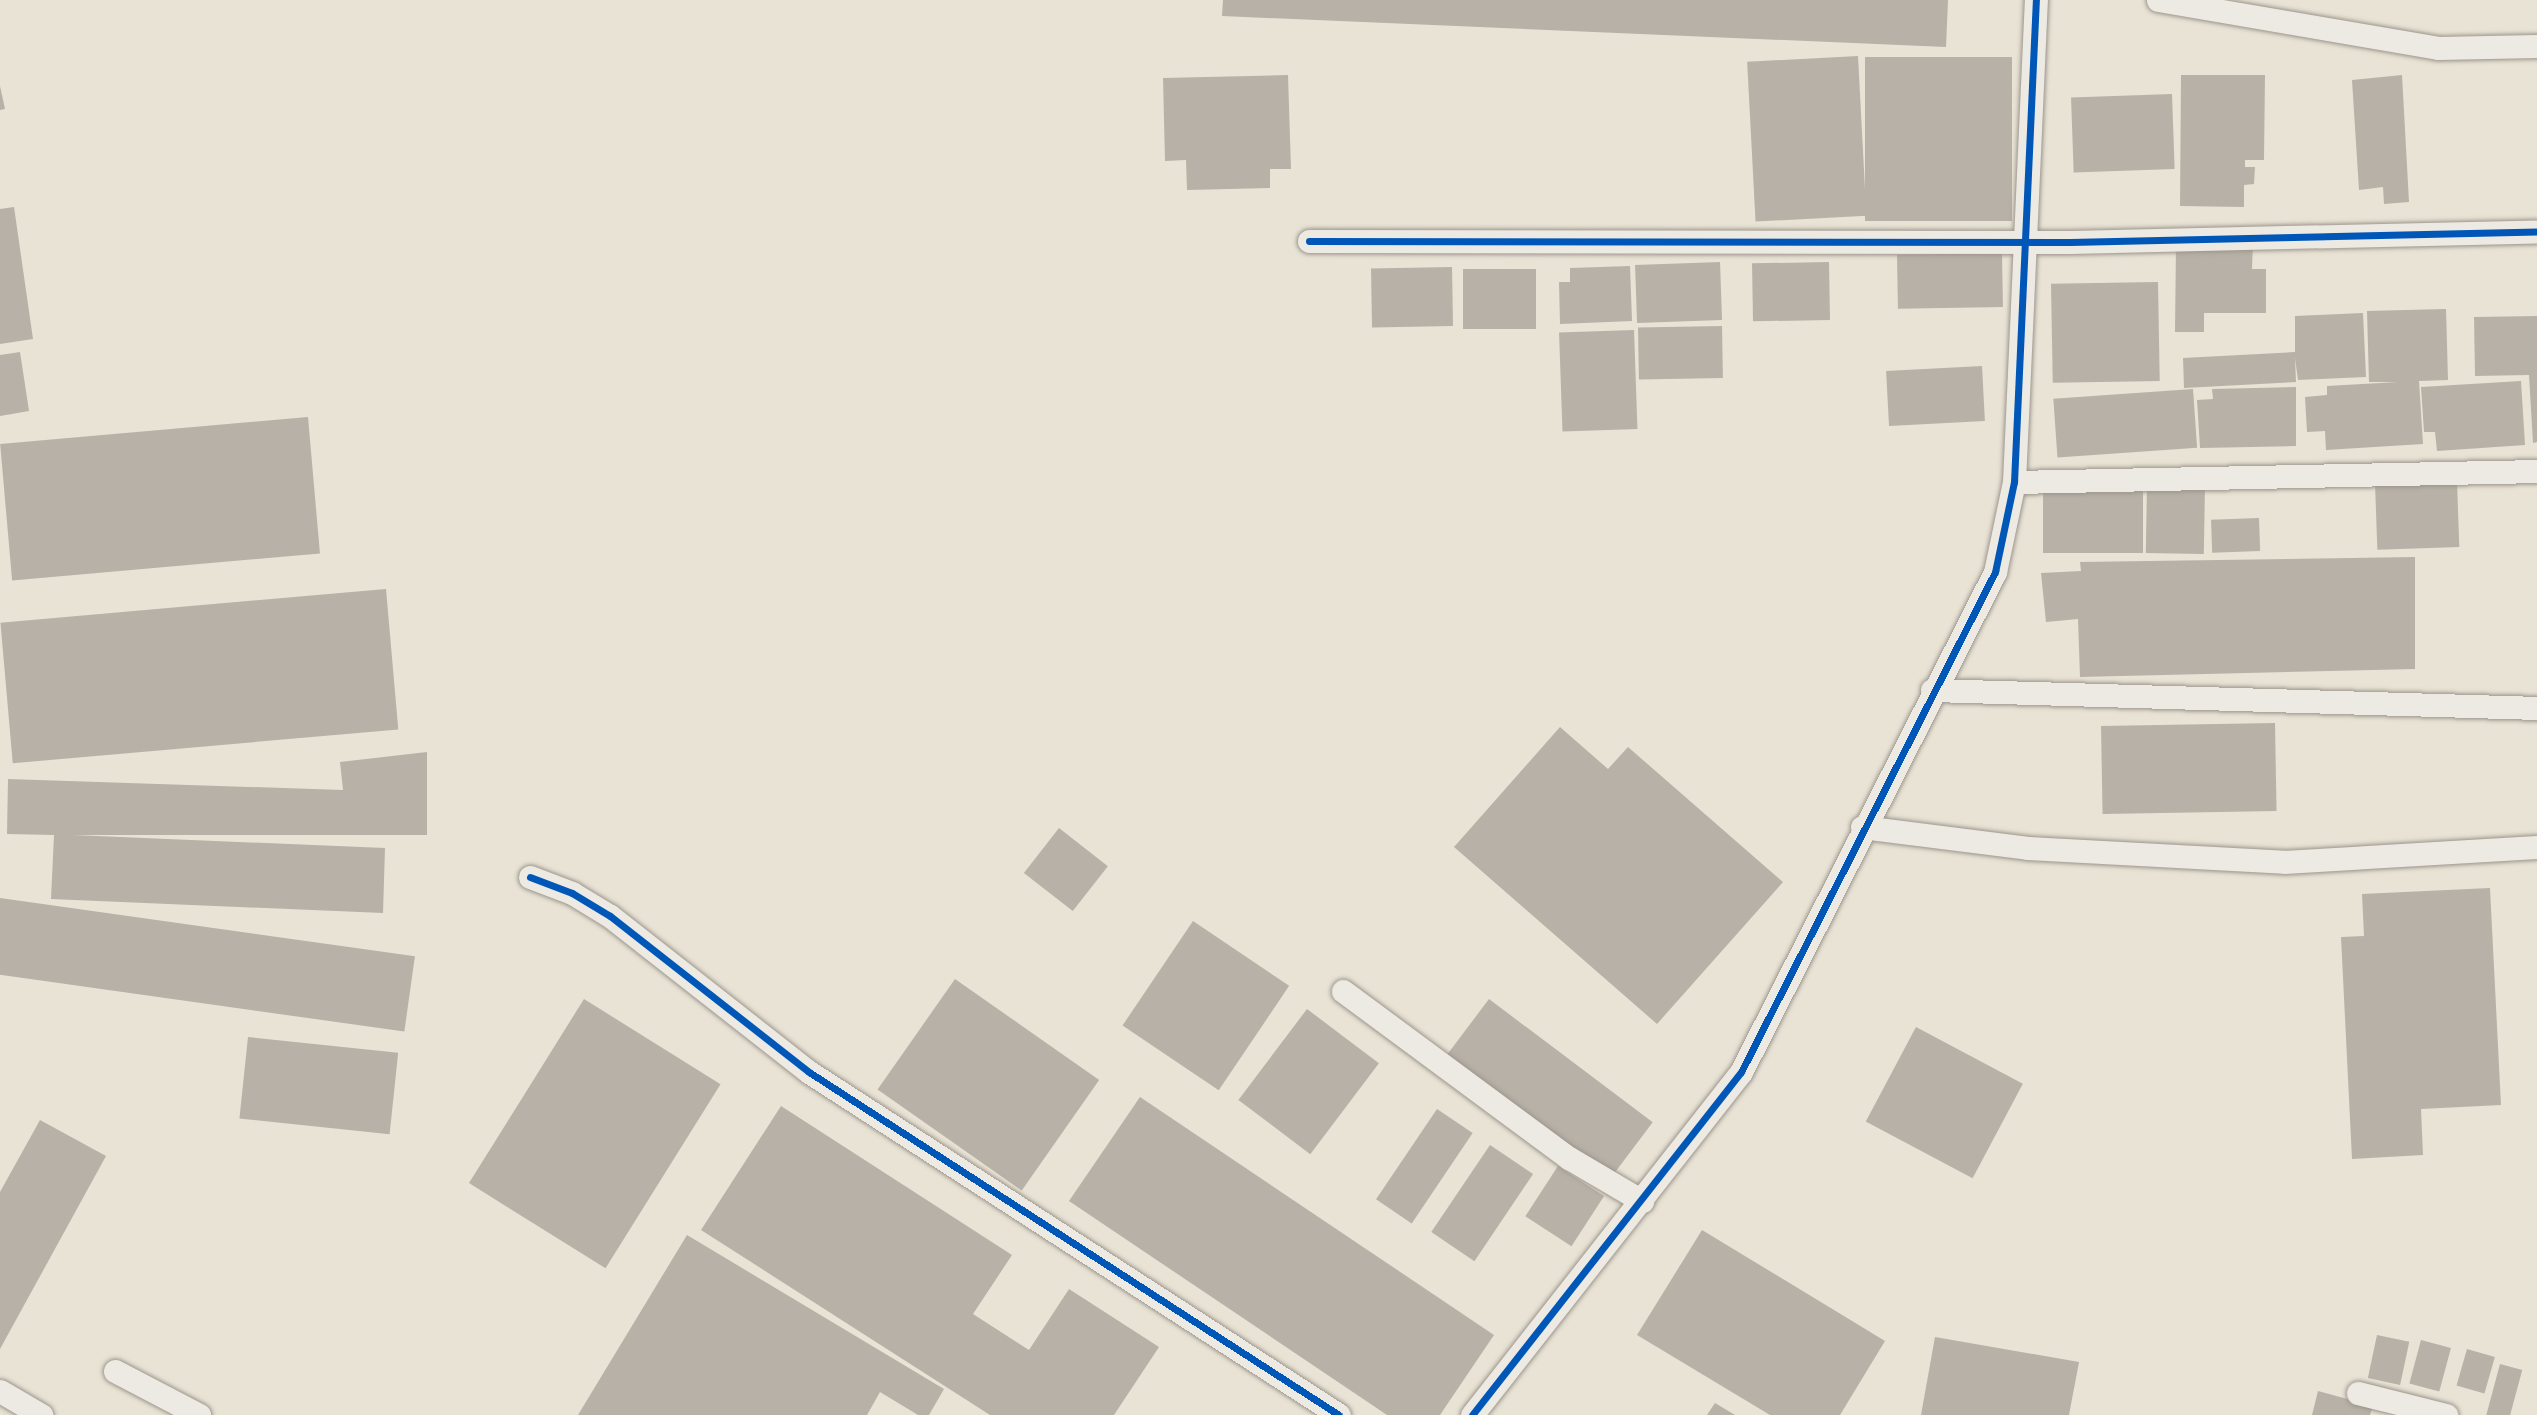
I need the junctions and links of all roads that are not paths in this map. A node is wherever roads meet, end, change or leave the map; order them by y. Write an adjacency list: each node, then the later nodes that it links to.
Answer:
1 (2036, 0): 6 (street)
2 (2158, 0): 3 (street)
3 (2537, 46)
4 (2537, 231): 6 (street)
5 (1309, 241): 6 (street)
6 (2027, 242): 8 (street)
7 (2537, 471): 8 (street)
8 (2014, 482): 9 (street)
9 (1932, 690): 10 (street); 11 (street)
10 (2537, 708)
11 (1862, 827): 12 (street); 15 (street)
12 (2537, 846)
13 (530, 877): 21 (street)
14 (1343, 991): 15 (street)
15 (1642, 1201): 22 (street)
16 (115, 1371): 20 (street)
17 (0, 1391): 19 (street)
18 (2358, 1393): 23 (street)
19 (41, 1415)
20 (199, 1415)
21 (1339, 1415)
22 (1472, 1415)
23 (2446, 1415)

